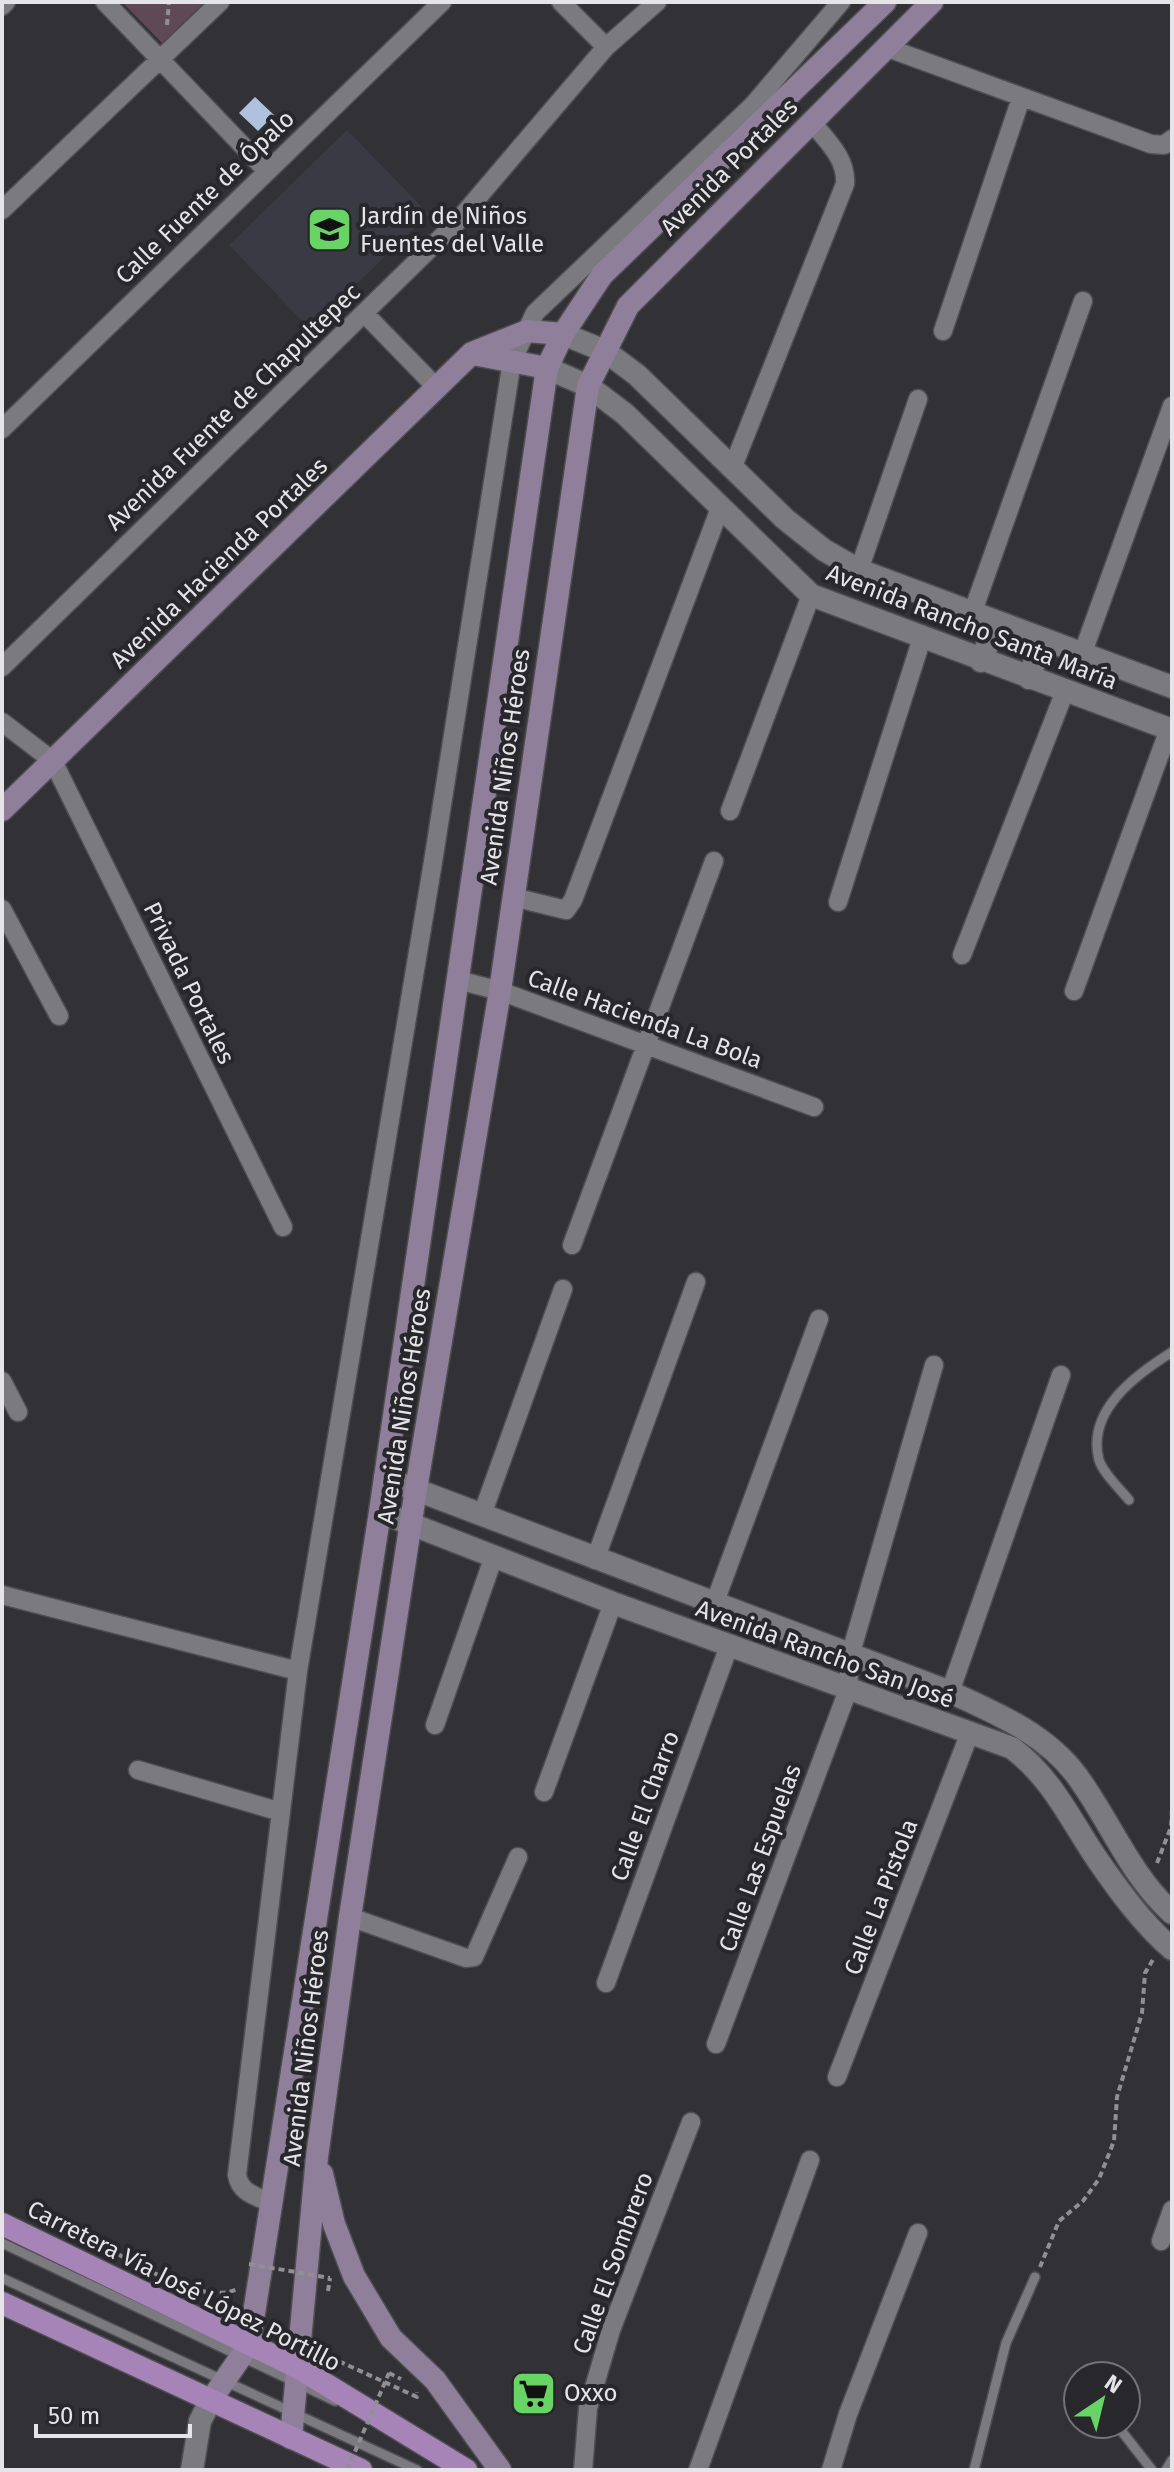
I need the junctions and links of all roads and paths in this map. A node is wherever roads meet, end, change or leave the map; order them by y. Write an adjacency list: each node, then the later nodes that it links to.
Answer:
1 (105, 2): 11 (street)
2 (220, 2): 11 (street)
3 (442, 2): 15 (street, Calle Fuente de Ópalo)
4 (561, 2): 9 (street)
5 (657, 2): 9 (street, Avenida Fuente de Chapultepec)
6 (841, 2): 19 (street)
7 (885, 2): 21 (main road, Avenida Portales)
8 (932, 2): 10 (main road, Avenida Portales)
9 (606, 47): 18 (street, Avenida Fuente de Chapultepec)
10 (885, 47): 12 (street); 13 (main road, Avenida Portales)
11 (160, 59): 15 (street); 16 (street)
12 (1021, 98): 14 (street); 20 (street)
13 (811, 121): 22 (main road, Avenida Portales); 31 (street)
14 (1172, 139)
15 (266, 170): 30 (street, Calle Fuente de Ópalo)
16 (2, 210)
17 (1083, 301): 35 (street)
18 (364, 313): 27 (street); 41 (street, Avenida Fuente de Chapultepec)
19 (527, 331): 21 (main road, Avenida Hacienda Portales); 23 (main road, Avenida Hacienda Portales); 24 (street)
20 (943, 331)
21 (563, 334): 22 (street, Avenida Rancho Santa María); 25 (main road, Avenida Portales)
22 (605, 351): 26 (main road, Avenida Portales); 31 (street, Avenida Rancho Santa María)
23 (472, 353): 24 (main road); 27 (main road, Avenida Hacienda Portales)
24 (512, 361): 25 (main road); 84 (street)
25 (547, 368): 26 (street, Avenida Rancho Santa María); 55 (main road, Avenida Niños Héroes)
26 (588, 386): 32 (street, Avenida Rancho Santa María); 51 (main road, Avenida Niños Héroes)
27 (436, 387): 47 (main road, Avenida Hacienda Portales)
28 (918, 399): 33 (street)
29 (1172, 406): 39 (street)
30 (2, 429)
31 (732, 469): 33 (street, Avenida Rancho Santa María)
32 (720, 508): 34 (street, Avenida Rancho Santa María); 51 (street)
33 (859, 570): 35 (street, Avenida Rancho Santa María)
34 (811, 595): 37 (street, Avenida Rancho Santa María); 49 (street)
35 (972, 614): 36 (street, Avenida Rancho Santa María)
36 (996, 623): 38 (street, Avenida Rancho Santa María); 40 (street)
37 (922, 638): 40 (street, Avenida Rancho Santa María); 52 (street)
38 (1042, 640): 39 (street, Avenida Rancho Santa María); 42 (street)
39 (1082, 655): 43 (street, Avenida Rancho Santa María)
40 (981, 661): 42 (street, Avenida Rancho Santa María)
41 (2, 667)
42 (1029, 678): 44 (street, Avenida Rancho Santa María)
43 (1172, 687)
44 (1065, 691): 46 (street, Avenida Rancho Santa María); 54 (street)
45 (2, 722): 47 (street)
46 (1170, 730): 57 (street)
47 (53, 761): 48 (main road, Avenida Hacienda Portales); 61 (street, Privada Portales)
48 (2, 810)
49 (730, 811)
50 (714, 861): 59 (street)
51 (513, 897): 56 (main road, Avenida Niños Héroes)
52 (838, 902)
53 (2, 909): 58 (street)
54 (962, 955)
55 (458, 980): 56 (street, Calle Hacienda La Bola); 71 (main road, Avenida Niños Héroes)
56 (500, 991): 59 (street, Calle Hacienda La Bola); 72 (main road, Avenida Niños Héroes)
57 (1074, 991)
58 (59, 1016)
59 (647, 1045): 60 (street, Calle Hacienda La Bola); 62 (street)
60 (814, 1107)
61 (283, 1227)
62 (572, 1245)
63 (696, 1282): 78 (street)
64 (563, 1289): 75 (street)
65 (819, 1319): 80 (street)
66 (1172, 1352): 73 (lane)
67 (934, 1365): 83 (street, Calle Las Espuelas)
68 (1061, 1375): 86 (street)
69 (2, 1381): 70 (street)
70 (18, 1412)
71 (385, 1478): 72 (street, Avenida Rancho San José); 74 (main road, Avenida Niños Héroes)
72 (416, 1489): 75 (street, Avenida Rancho San José); 76 (main road, Avenida Niños Héroes)
73 (1129, 1500)
74 (380, 1512): 76 (street, Avenida Rancho San José); 104 (main road, Avenida Niños Héroes)
75 (482, 1515): 78 (street, Avenida Rancho San José)
76 (410, 1523): 77 (street, Avenida Rancho San José); 96 (main road, Avenida Niños Héroes)
77 (494, 1556): 81 (street, Avenida Rancho San José); 87 (street)
78 (595, 1560): 80 (street, Avenida Rancho San José)
79 (2, 1595): 84 (street)
80 (715, 1602): 83 (street, Avenida Rancho San José)
81 (613, 1603): 82 (street, Avenida Rancho San José); 90 (street)
82 (729, 1646): 85 (street, Avenida Rancho San José); 98 (street, Calle El Charro)
83 (850, 1656): 85 (street, Calle Las Espuelas); 86 (street, Avenida Rancho San José)
84 (298, 1671): 92 (street)
85 (848, 1690): 88 (street, Avenida Rancho San José); 99 (street, Calle Las Espuelas)
86 (950, 1692): 94 (street, Avenida Rancho San José)
87 (435, 1725)
88 (969, 1735): 97 (street, Avenida Rancho San José); 100 (street, Calle La Pistola)
89 (138, 1770): 92 (street)
90 (544, 1792)
91 (1172, 1809): 94 (path)
92 (281, 1812): 104 (street)
93 (518, 1857): 96 (street)
94 (1146, 1882): 95 (street, Avenida Rancho San José)
95 (1172, 1913)
96 (350, 1917): 102 (main road, Avenida Niños Héroes)
97 (1168, 1946): 112 (path)
98 (606, 1983)
99 (716, 2044)
100 (837, 2077)
101 (691, 2122): 134 (street, Calle El Sombrero)
102 (317, 2157): 120 (main road, Avenida Niños Héroes); 133 (main road)
103 (810, 2160): 135 (street)
104 (271, 2203): 117 (main road, Avenida Niños Héroes)
105 (1172, 2210): 108 (street)
106 (2, 2224): 117 (main road, Carretera Vía José López Portillo)
107 (918, 2233): 136 (street)
108 (1161, 2241)
109 (92, 2242): 115 (path)
110 (2, 2243): 117 (lane)
111 (249, 2272): 114 (path, bridge)
112 (1035, 2277): 137 (lane)
113 (2, 2278): 122 (lane)
114 (330, 2278)
115 (245, 2279)
116 (2, 2303): 122 (main road)
117 (246, 2351): 120 (main road, Carretera Vía José López Portillo); 122 (main road, Avenida Niños Héroes)
118 (317, 2351): 121 (path)
119 (389, 2373): 128 (path, bridge)
120 (298, 2376): 123 (main road, Avenida Niños Héroes); 131 (main road, Carretera Vía José López Portillo); 132 (lane)
121 (418, 2388)
122 (218, 2391): 123 (lane); 124 (main road); 127 (street)
123 (292, 2411): 124 (main road, Avenida Niños Héroes); 130 (lane)
124 (291, 2438): 129 (main road)
125 (1129, 2440): 138 (lane)
126 (1172, 2460): 139 (lane)
127 (192, 2470)
128 (347, 2470)
129 (361, 2470)
130 (417, 2470)
131 (466, 2470)
132 (480, 2470)
133 (500, 2470)
134 (583, 2470)
135 (698, 2470)
136 (831, 2470)
137 (974, 2470)
138 (1152, 2470)
139 (1166, 2470)

